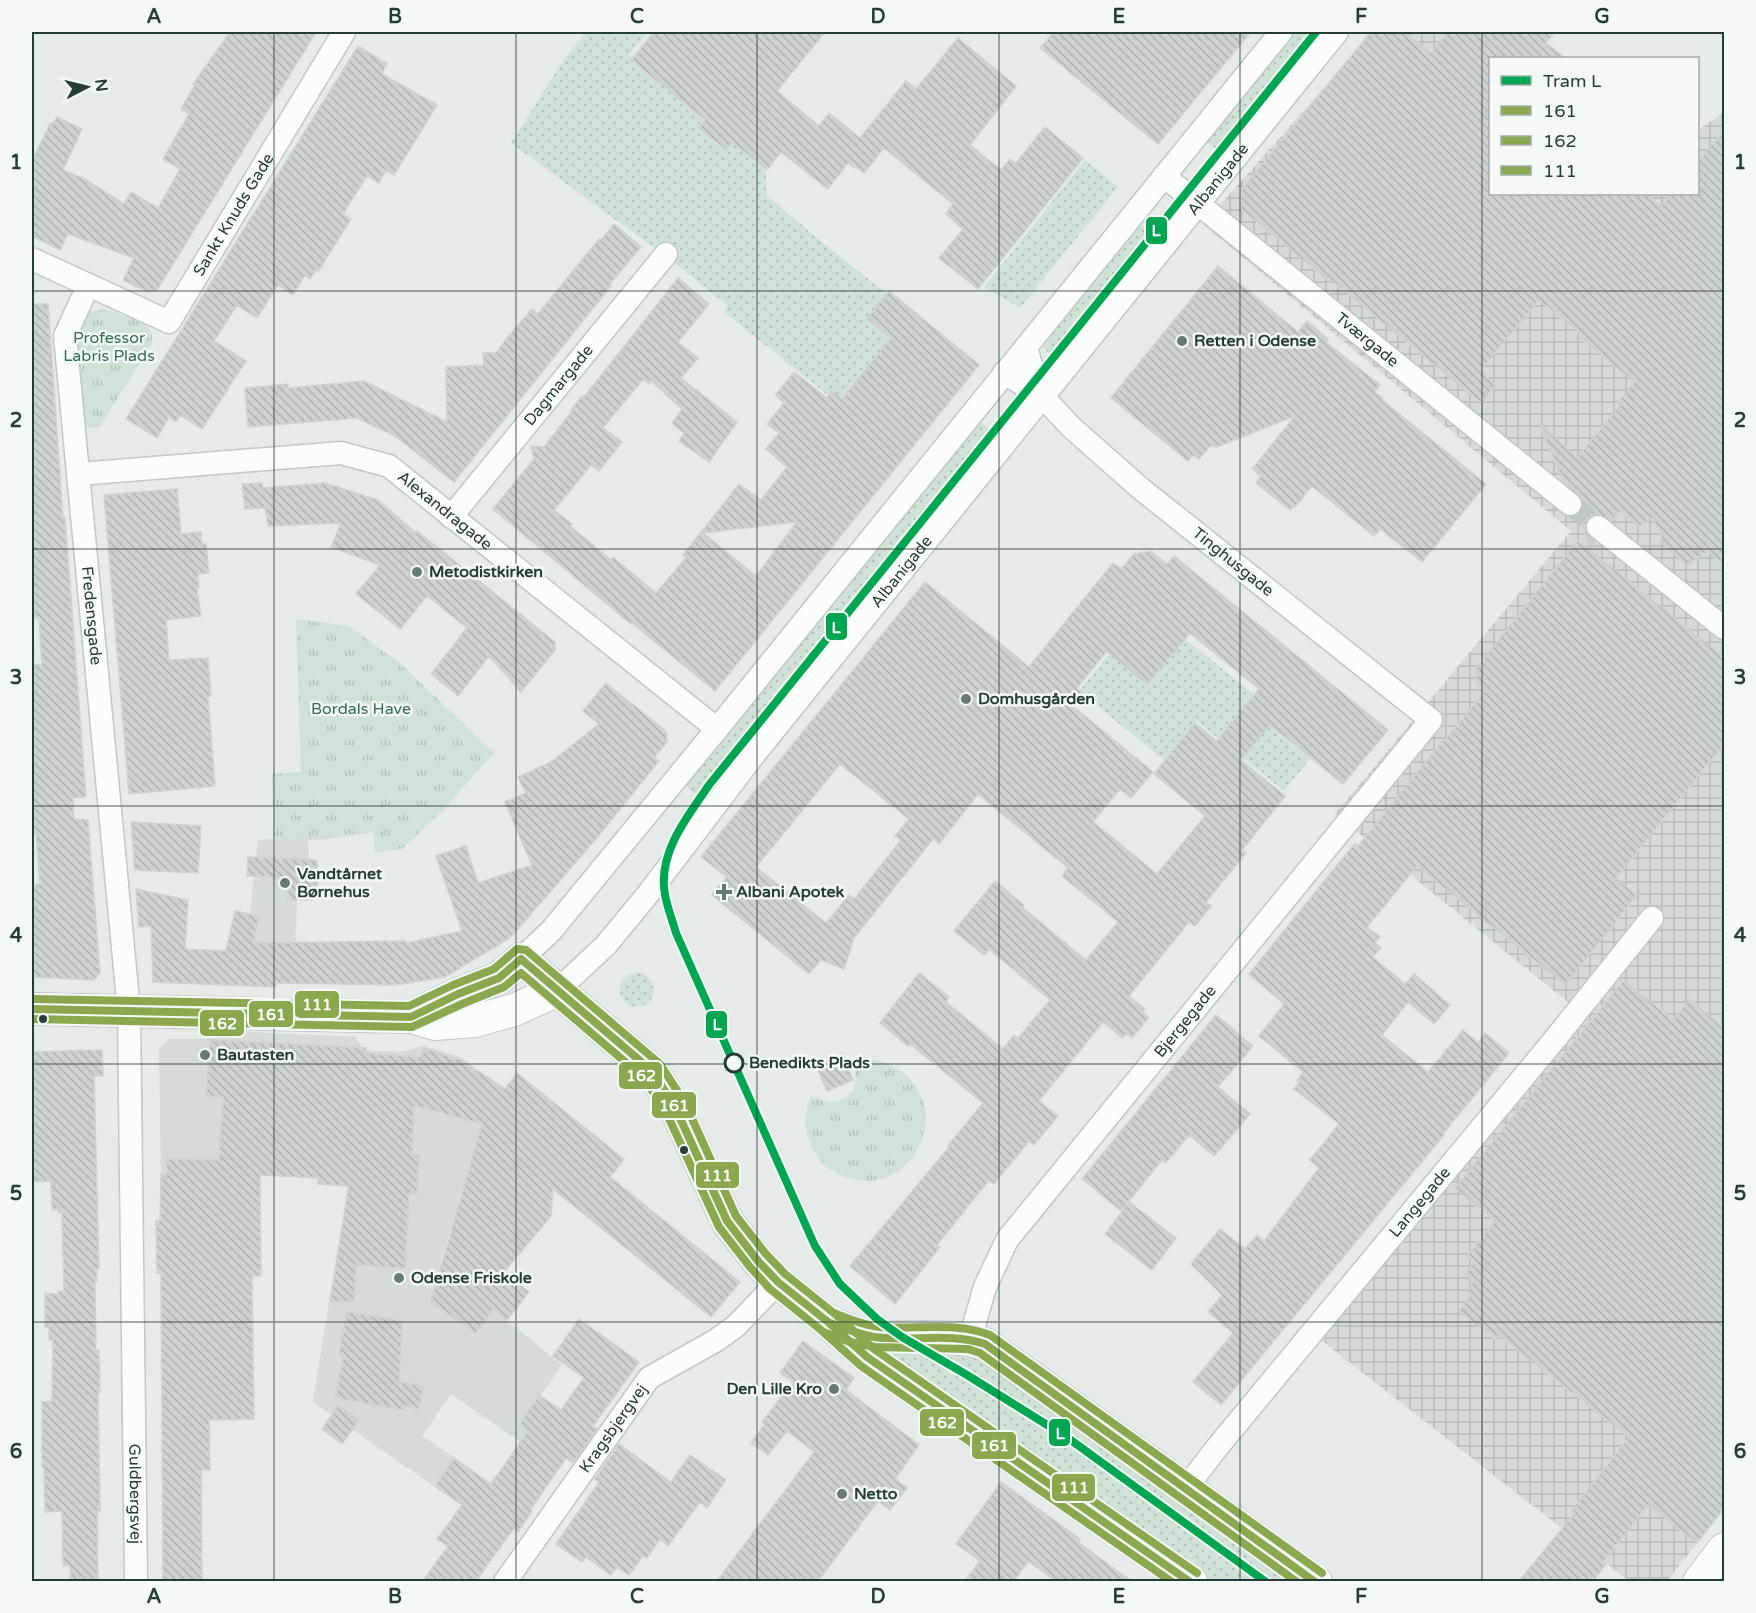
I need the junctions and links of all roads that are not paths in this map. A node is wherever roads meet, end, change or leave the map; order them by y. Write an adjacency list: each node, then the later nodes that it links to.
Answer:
1 (344, 32): 8 (street, Sankt Knuds Gade)
2 (1281, 32): 4 (street, Albanigade)
3 (1338, 32): 5 (street, Albanigade)
4 (1164, 176): 5 (street, Tværgade); 9 (street, Albanigade)
5 (1198, 203): 11 (street, Albanigade); 13 (street, Tværgade)
6 (666, 254): 14 (street, Dagmargade)
7 (32, 260): 8 (street)
8 (88, 286): 12 (street, Fredensgade)
9 (1026, 347): 10 (street, Albanigade); 11 (street, Tinghusgade)
10 (1004, 374): 11 (street, Tinghusgade); 18 (street, Albanigade)
11 (1042, 396): 17 (street, Tinghusgade); 21 (street, Albanigade)
12 (79, 474): 14 (street, Alexandragade); 23 (street, Fredensgade)
13 (1570, 504)
14 (451, 517): 18 (street, Alexandragade)
15 (1598, 527): 16 (street)
16 (1725, 628)
17 (1431, 720): 27 (street, Bjergegade)
18 (717, 729): 20 (street, Albanigade)
19 (1652, 918): 28 (street, Langegade)
20 (521, 959): 21 (main road); 24 (main road, Albanigade)
21 (558, 990): 24 (main road, Albanigade); 25 (main road)
22 (32, 1009): 23 (main road, Albanigade)
23 (129, 1011): 24 (main road, Albanigade); 30 (street, Guldbergsvej)
24 (411, 1017)
25 (778, 1282): 26 (main road); 31 (street, Kragsbjergvej)
26 (828, 1322): 27 (main road); 32 (main road)
27 (970, 1339): 28 (main road)
28 (1187, 1487): 33 (main road)
29 (1725, 1549): 34 (main road)
30 (136, 1581)
31 (505, 1581)
32 (1191, 1581)
33 (1316, 1581)
34 (1699, 1581)

